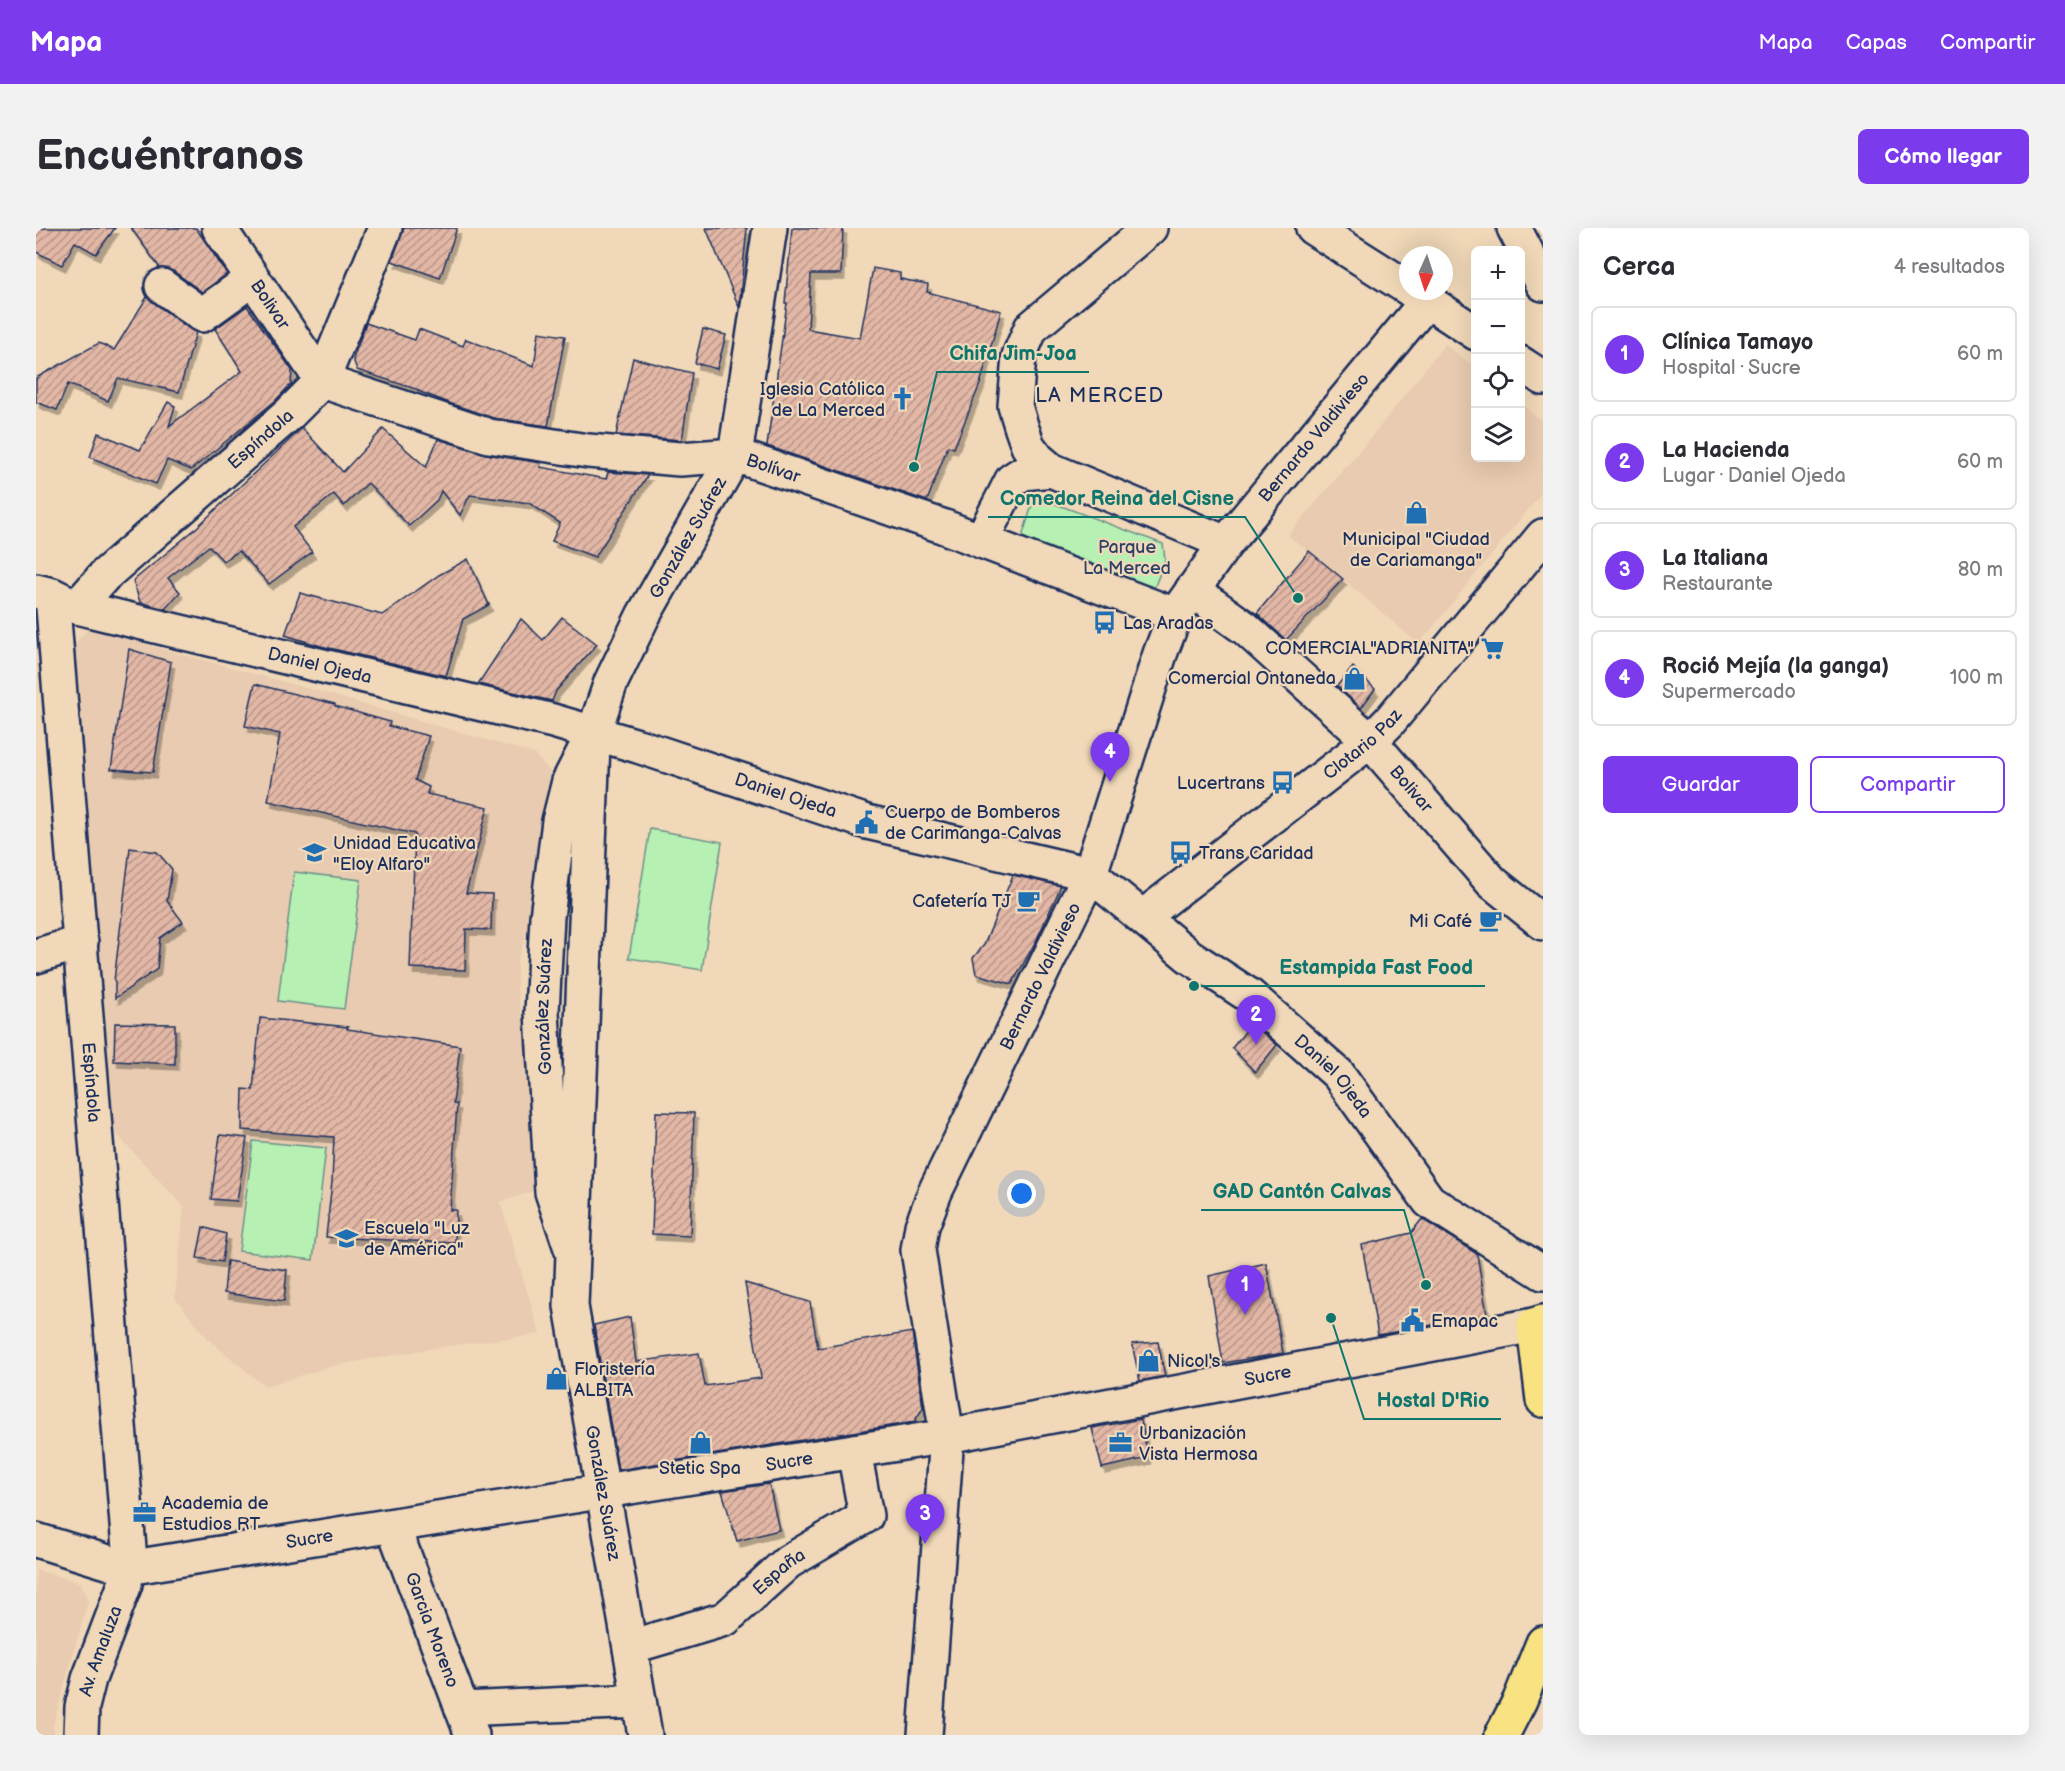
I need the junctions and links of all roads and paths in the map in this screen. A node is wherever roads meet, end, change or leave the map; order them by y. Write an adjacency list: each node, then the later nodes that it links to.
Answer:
1 (219, 228): 7 (street, Bolivar)
2 (385, 228): 14 (street, Espíndola)
3 (770, 228): 15 (street, González Suárez)
4 (1150, 228): 16 (street)
5 (1313, 228): 8 (street)
6 (1514, 228): 9 (street)
7 (252, 279): 10 (street); 14 (street, Bolivar)
8 (1399, 282)
9 (1543, 284)
10 (162, 286)
11 (1411, 300): 19 (street, Bernardo Valdivieso)
12 (1426, 300): 13 (street)
13 (1471, 330)
14 (322, 381): 15 (street, Bolívar); 20 (street, Espíndola)
15 (735, 455): 18 (street, Bolívar); 22 (street, González Suárez)
16 (1051, 470): 18 (street); 19 (street)
17 (1543, 536): 23 (street, Clotario Paz)
18 (981, 541): 21 (street, Bolívar)
19 (1226, 543): 21 (street, Bernardo Valdivieso)
20 (55, 598): 22 (street, Daniel Ojeda); 27 (street, Espíndola)
21 (1183, 603): 23 (street, Bolivar); 24 (street, Bernardo Valdivieso)
22 (594, 732): 24 (street, Daniel Ojeda); 34 (street, González Suárez)
23 (1370, 741): 25 (street, Clotario Paz); 26 (street, Bolivar)
24 (1090, 874): 25 (street, Daniel Ojeda); 32 (street, Bernardo Valdivieso)
25 (1144, 916): 29 (street, Daniel Ojeda)
26 (1543, 924)
27 (81, 942): 28 (street); 37 (street, Espíndola)
28 (36, 956)
29 (1543, 1273)
30 (1539, 1323): 31 (main road); 32 (street, Sucre)
31 (1543, 1400)
32 (946, 1436): 33 (street, Sucre); 44 (street, Bernardo Valdivieso)
33 (854, 1451): 34 (street, Sucre); 39 (street, España)
34 (603, 1492): 35 (street, Sucre); 39 (street, González Suárez)
35 (393, 1526): 37 (street, Sucre); 41 (street, Garcia Moreno)
36 (36, 1540): 37 (street, Sucre)
37 (127, 1568): 42 (street, Av. Amaluza)
38 (1543, 1643): 45 (main road)
39 (630, 1647): 40 (street, González Suárez)
40 (639, 1701): 41 (street); 43 (street, González Suárez)
41 (467, 1722)
42 (81, 1735)
43 (645, 1735)
44 (925, 1735)
45 (1502, 1735)

